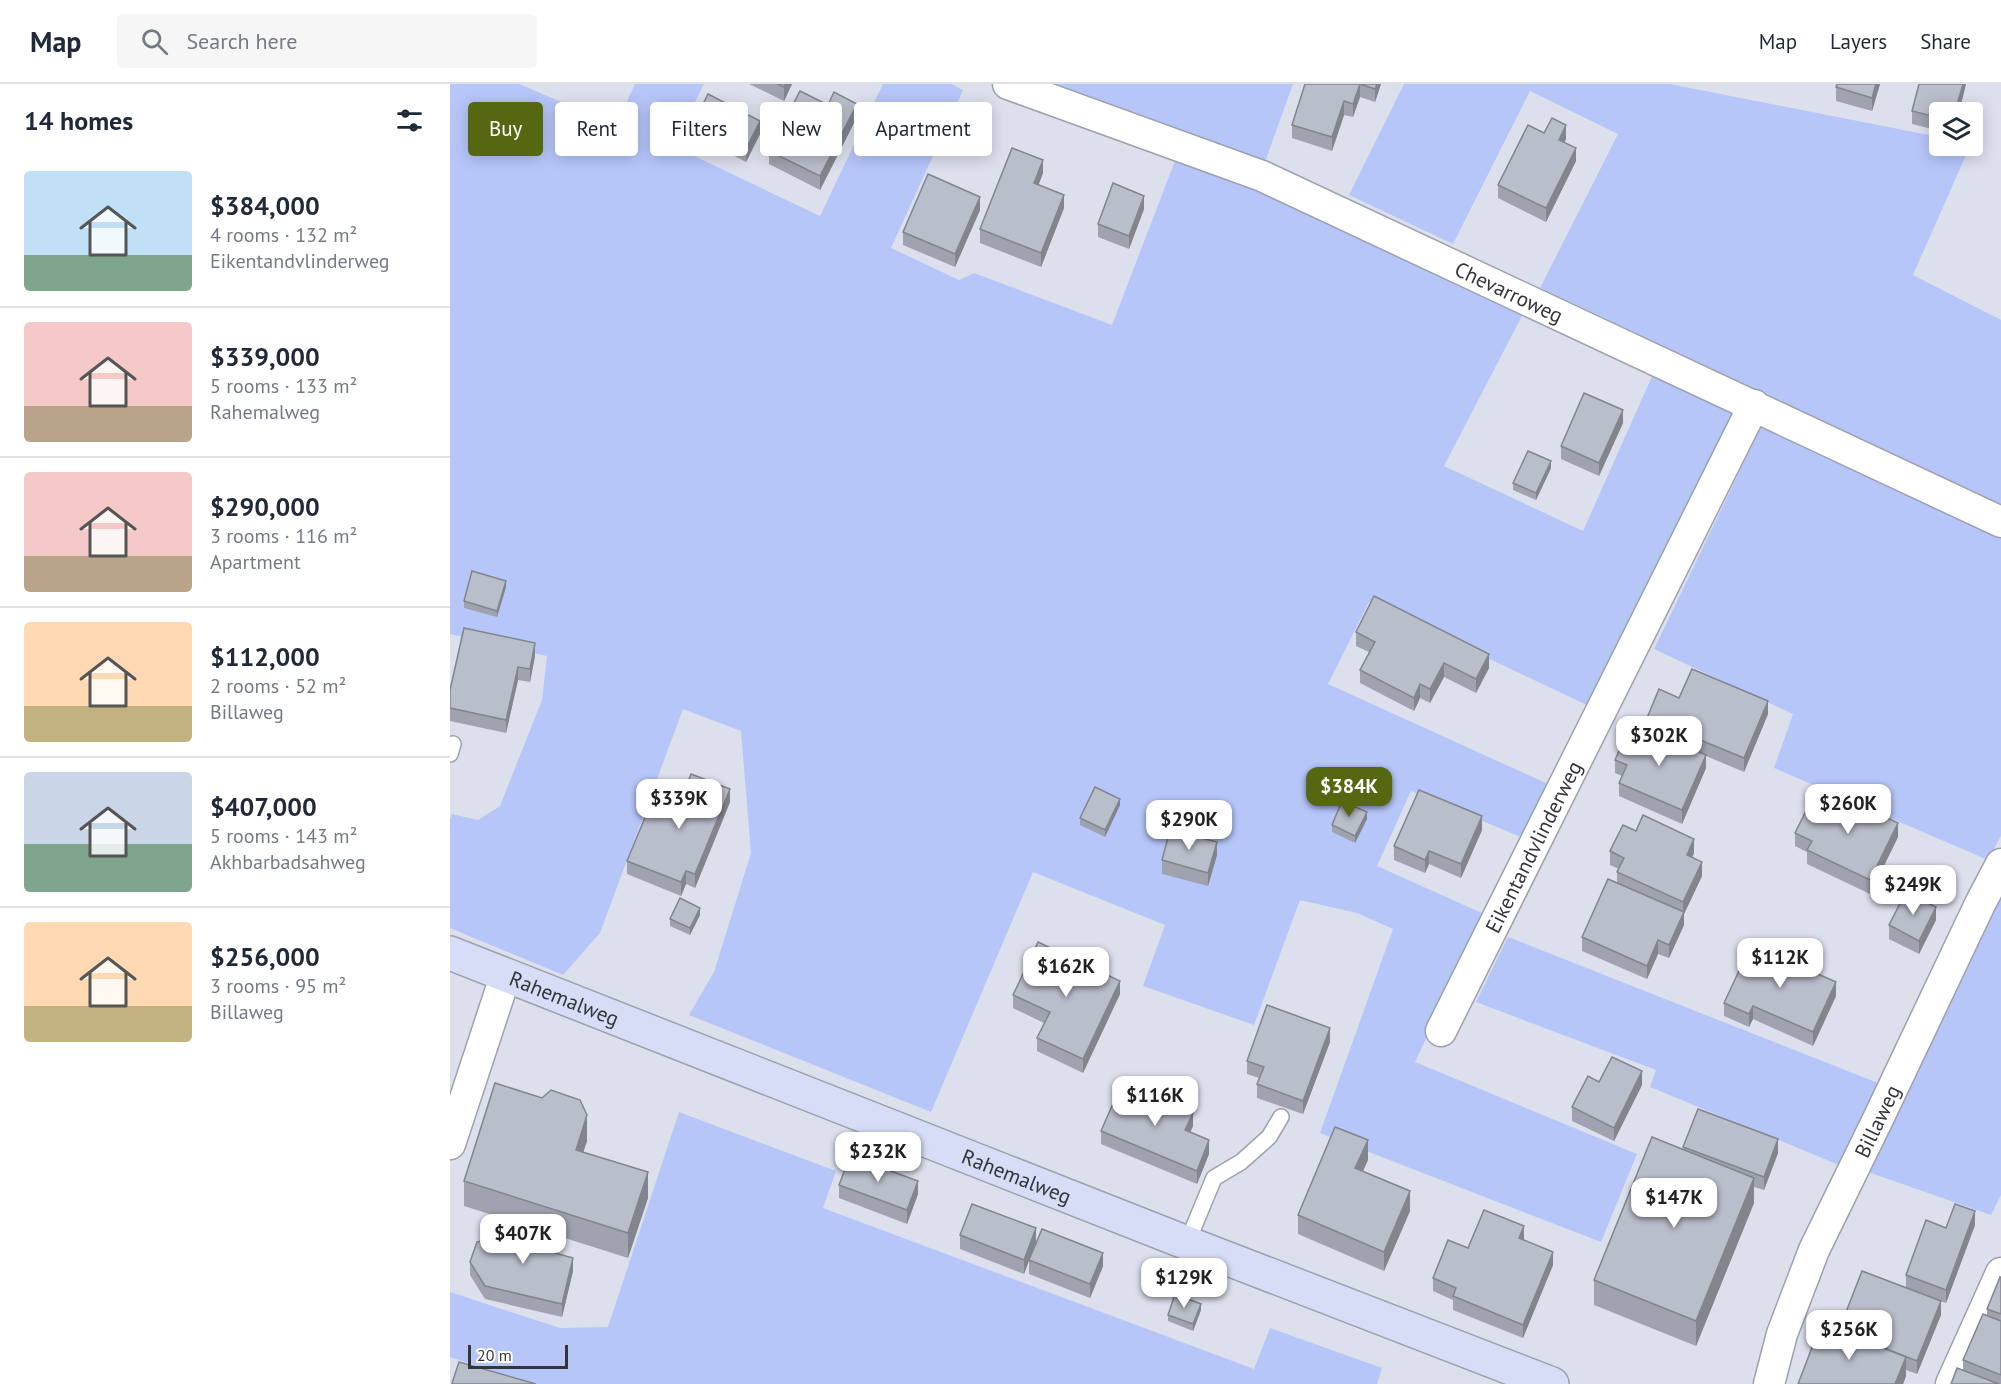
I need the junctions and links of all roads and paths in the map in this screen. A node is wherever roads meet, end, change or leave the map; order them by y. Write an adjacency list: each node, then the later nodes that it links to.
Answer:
1 (1008, 84): 2 (street, Chevarroweg)
2 (1754, 405): 3 (street, Chevarroweg); 7 (street, Eikentandvlinderweg)
3 (2001, 522)
4 (2001, 864): 13 (street, Billaweg)
5 (450, 953): 6 (street, Rahemalweg)
6 (506, 974): 9 (street); 10 (street, Rahemalweg)
7 (1441, 1031)
8 (1281, 1117): 10 (lane)
9 (450, 1144)
10 (1186, 1243): 12 (street, Rahemalweg)
11 (2001, 1273): 14 (street)
12 (1552, 1384)
13 (1768, 1384)
14 (1951, 1384)

